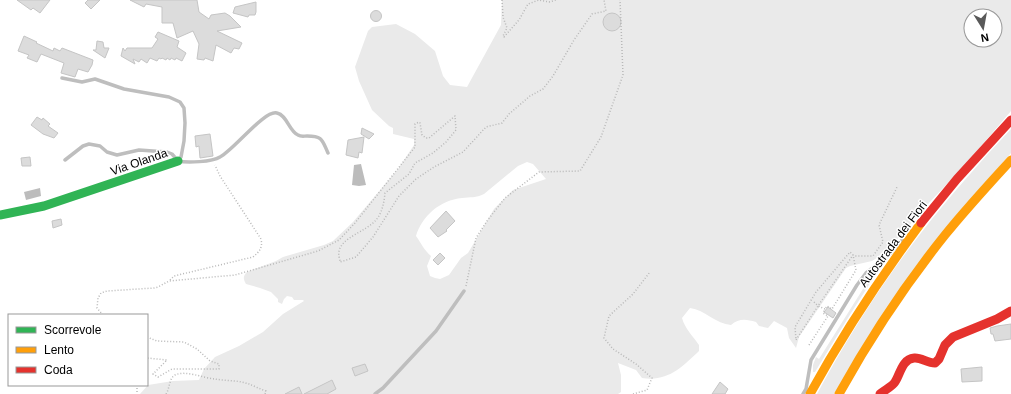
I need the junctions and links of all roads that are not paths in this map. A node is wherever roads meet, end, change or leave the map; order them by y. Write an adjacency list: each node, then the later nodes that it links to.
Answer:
1 (62, 78): 6 (lane, Via Olanda)
2 (1011, 120): 7 (main road, Autostrada dei Fiori)
3 (328, 153): 6 (lane)
4 (65, 160): 6 (lane)
5 (1011, 160): 14 (main road)
6 (178, 161): 8 (main road, Via Olanda)
7 (928, 214): 12 (lane); 13 (main road, Autostrada dei Fiori)
8 (0, 215)
9 (464, 291): 11 (lane)
10 (1011, 311): 15 (main road)
11 (375, 394)
12 (803, 394)
13 (810, 394)
14 (839, 394)
15 (880, 394)

